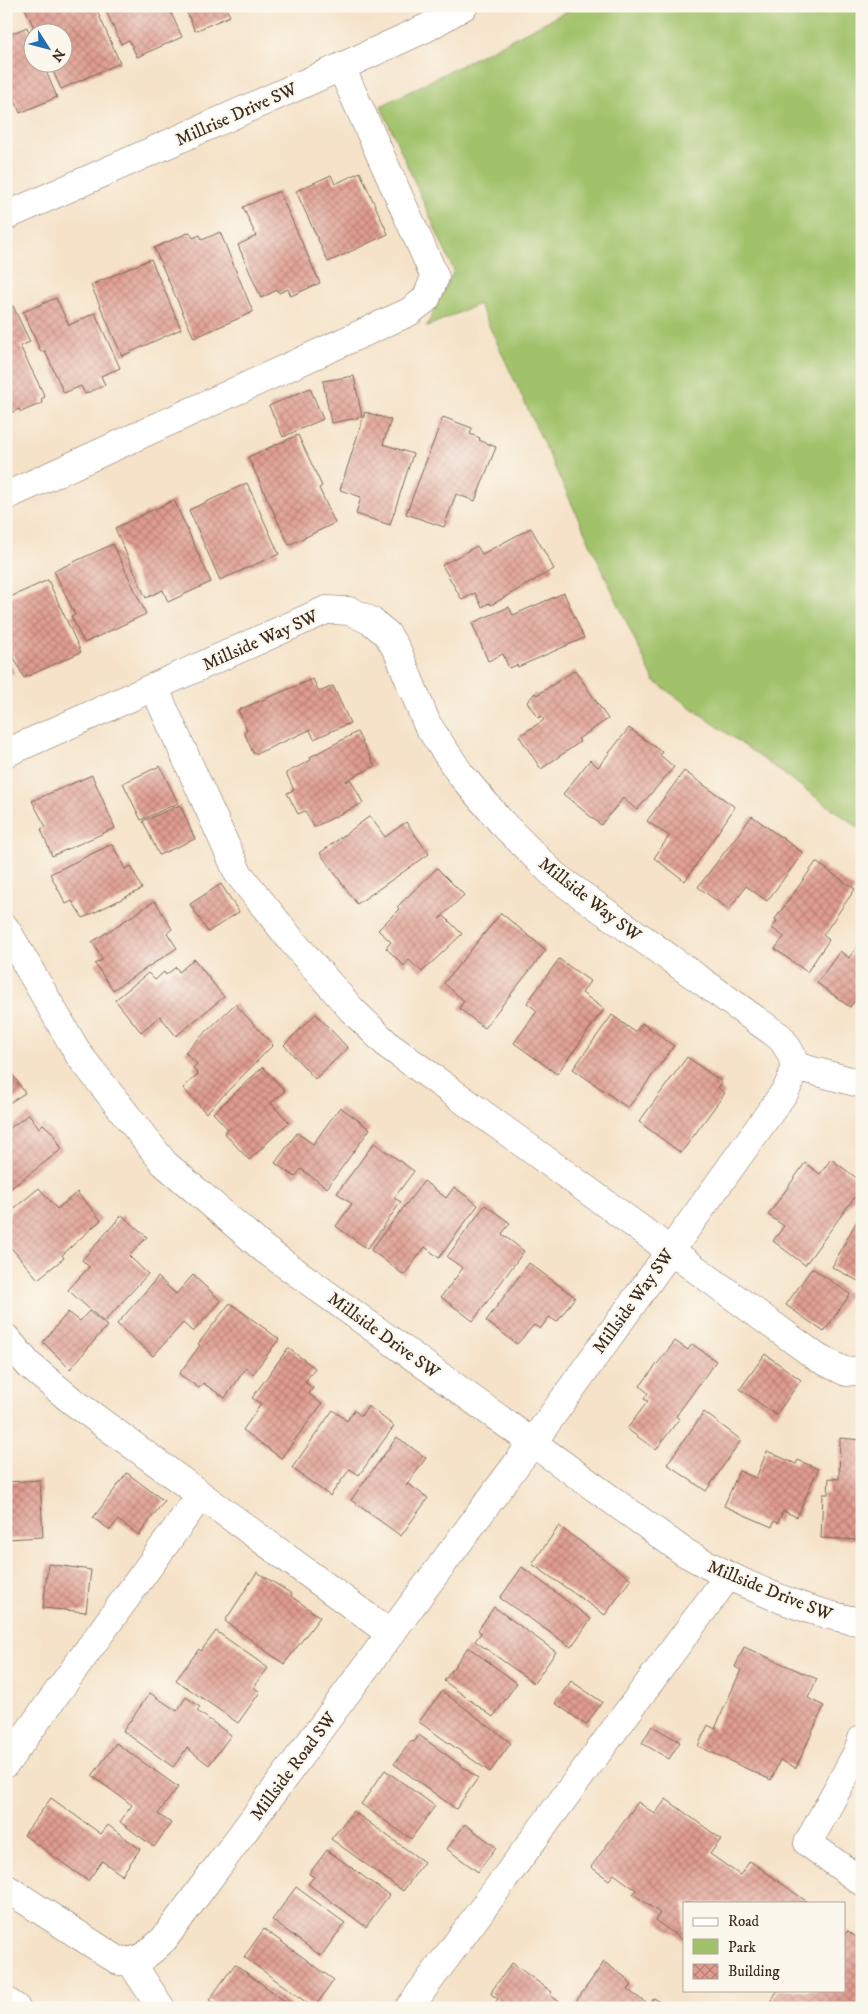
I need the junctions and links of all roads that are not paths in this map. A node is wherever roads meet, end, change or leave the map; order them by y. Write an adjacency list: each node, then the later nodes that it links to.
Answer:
1 (464, 6): 2 (street, Millrise Drive SW)
2 (341, 67): 3 (street, Millrise Drive SW); 4 (street)
3 (6, 216)
4 (6, 496)
5 (154, 687): 6 (street, Millside Way SW); 8 (street, Millside Way SW); 10 (street)
6 (6, 754)
7 (6, 929): 13 (street, Millside Drive SW)
8 (795, 1066): 9 (street); 10 (street, Millside Way SW)
9 (862, 1084)
10 (670, 1251): 12 (street); 13 (street, Millside Way SW)
11 (6, 1338): 14 (street)
12 (862, 1370)
13 (533, 1442): 15 (street, Millside Drive SW); 17 (street, Millside Road SW)
14 (200, 1496): 17 (street); 19 (street)
15 (728, 1576): 16 (street, Millside Drive SW); 26 (street)
16 (862, 1622)
17 (391, 1634): 22 (street, Millside Road SW)
18 (862, 1739): 20 (street)
19 (6, 1763)
20 (862, 1882)
21 (6, 1888): 22 (street)
22 (132, 1962): 25 (street)
23 (6, 2001): 24 (street)
24 (16, 2008)
25 (161, 2008)
26 (409, 2008)

